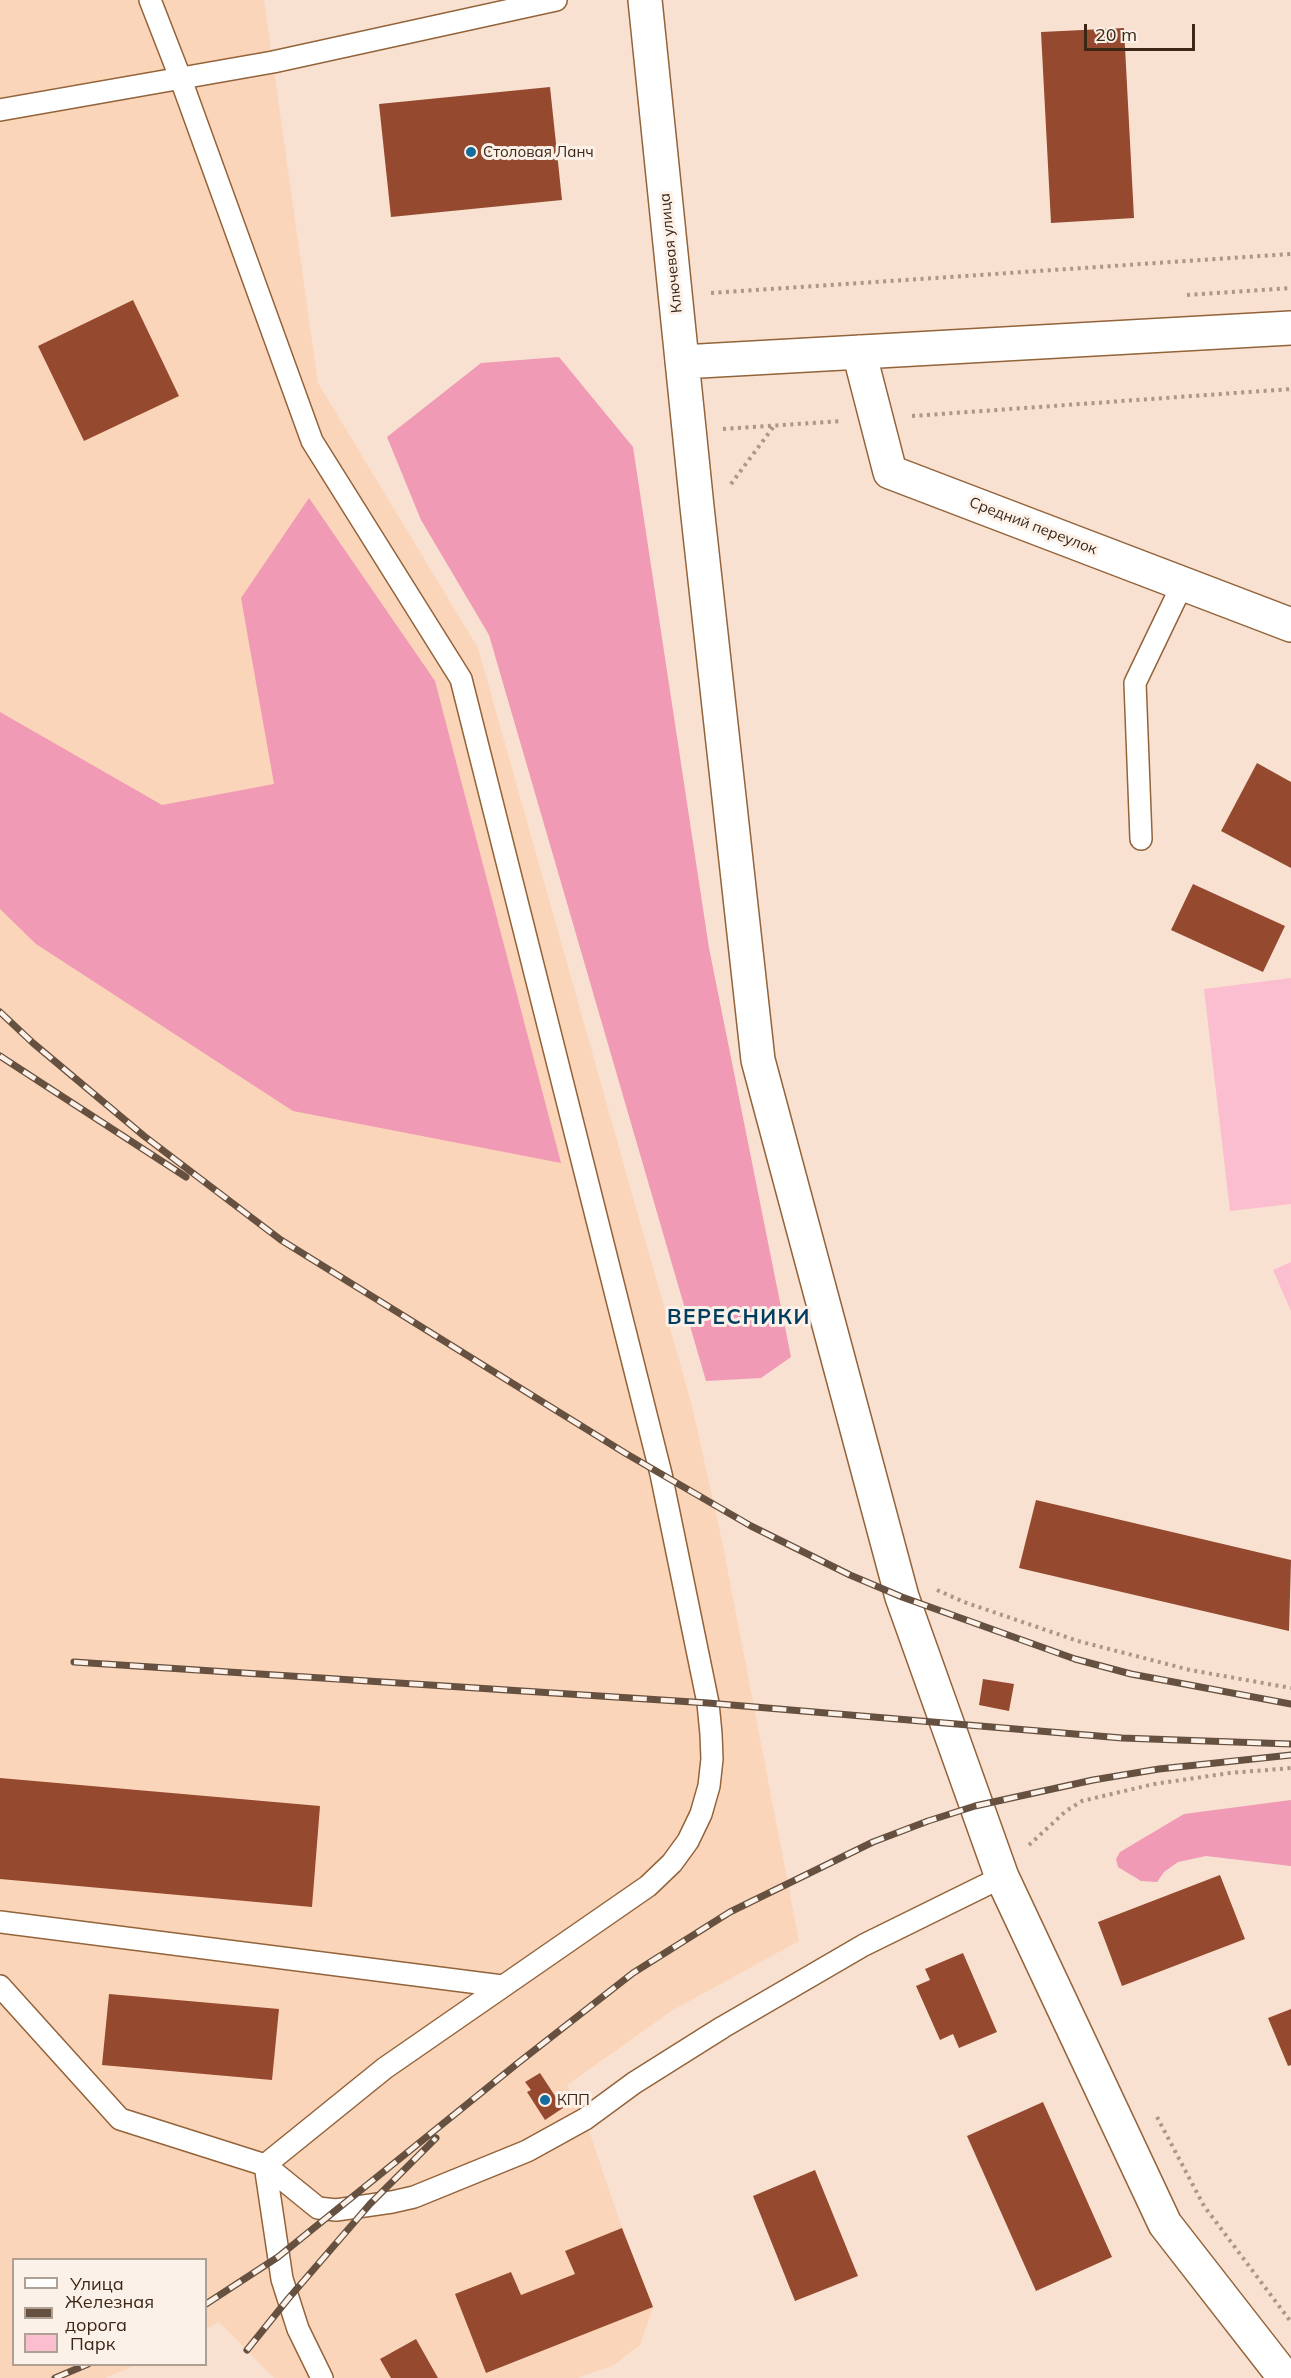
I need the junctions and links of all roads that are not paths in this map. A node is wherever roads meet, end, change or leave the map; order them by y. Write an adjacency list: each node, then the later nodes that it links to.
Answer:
1 (150, 0): 4 (lane)
2 (556, 0): 4 (lane)
3 (645, 0): 8 (street, Ключевая улица)
4 (180, 76): 5 (lane); 15 (lane)
5 (0, 110)
6 (1291, 328): 7 (street)
7 (859, 352): 8 (street); 9 (street, Средний переулок)
8 (682, 362): 12 (street, Ключевая улица)
9 (1183, 584): 10 (street, Средний переулок); 11 (lane)
10 (1291, 625)
11 (1141, 839)
12 (1002, 1877): 16 (lane); 18 (street, Ключевая улица)
13 (0, 1922): 15 (lane)
14 (0, 1986): 16 (lane)
15 (502, 1986): 16 (lane)
16 (265, 2165): 17 (lane)
17 (322, 2378)
18 (1285, 2378)

